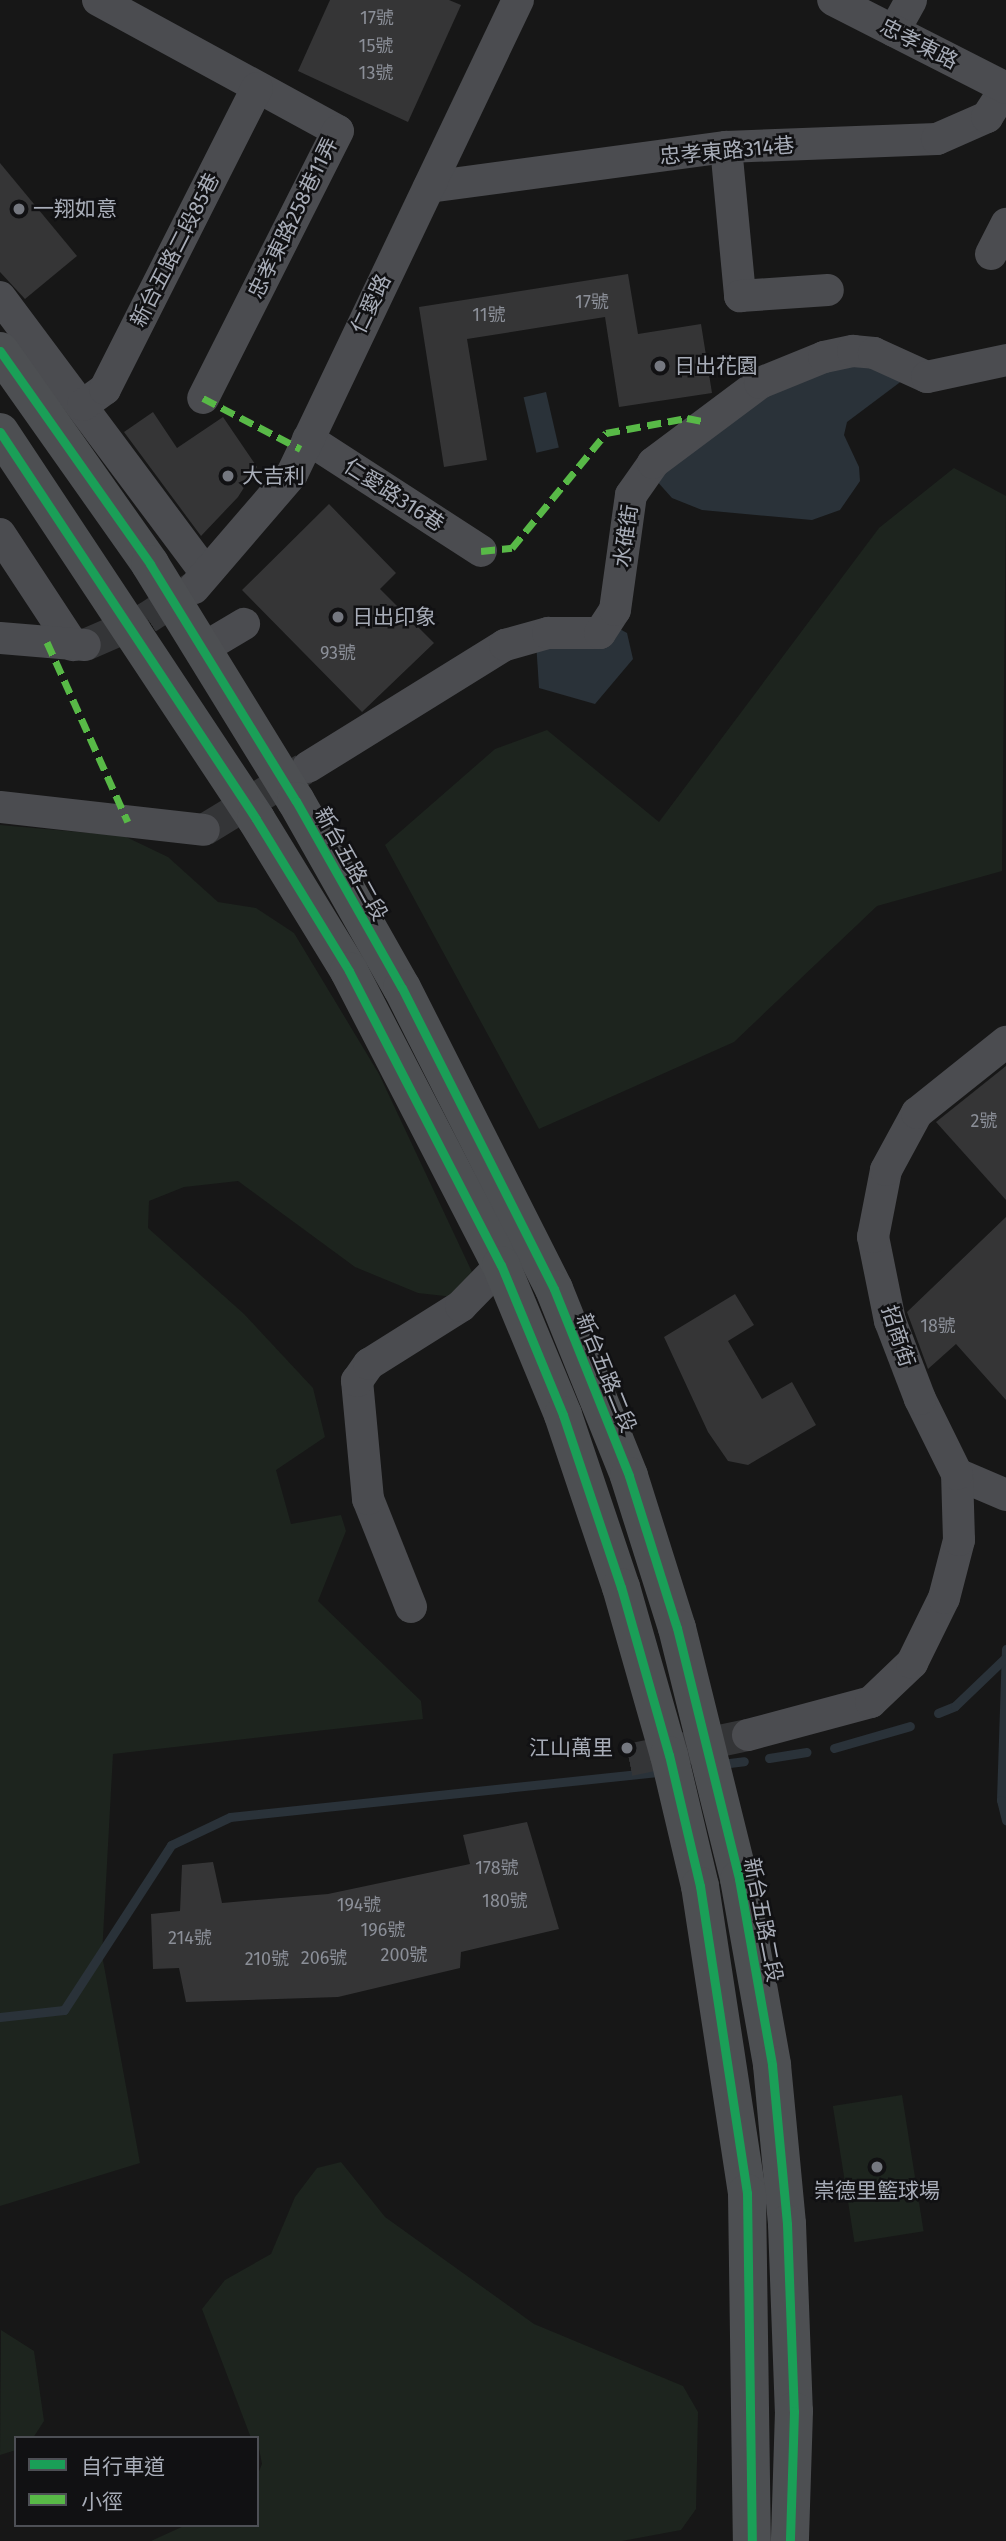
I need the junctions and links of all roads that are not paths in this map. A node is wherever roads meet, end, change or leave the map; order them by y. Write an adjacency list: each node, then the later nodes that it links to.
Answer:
1 (98, 0): 6 (street, 忠孝東路258巷11弄)
2 (518, 0): 9 (street, 仁愛路)
3 (833, 0): 5 (street, 忠孝東路)
4 (911, 0): 5 (street)
5 (894, 31): 7 (street, 忠孝東路)
6 (257, 88): 16 (street, 忠孝東路258巷11弄); 17 (street, 新台五路二段85巷)
7 (1006, 88): 8 (street, 忠孝東路314巷)
8 (726, 147): 9 (street, 忠孝東路314巷); 12 (street)
9 (429, 187): 19 (street, 仁愛路)
10 (1006, 224): 11 (street)
11 (991, 254)
12 (828, 290)
13 (0, 297): 17 (street)
14 (0, 351): 24 (main road, 新台五路二段, bridge)
15 (1006, 360): 25 (street, 水碓街)
16 (203, 398)
17 (83, 405): 19 (street, 仁愛路)
18 (0, 432): 29 (main road, bridge)
19 (308, 439): 21 (street, 仁愛路316巷)
20 (0, 534): 23 (street)
21 (481, 551)
22 (244, 624): 24 (street)
23 (0, 638)
24 (202, 649): 34 (main road, 新台五路二段, bridge)
25 (309, 767)
26 (0, 807): 27 (street)
27 (204, 830)
28 (1006, 1042): 30 (street, 招商街)
29 (501, 1265): 32 (street); 35 (main road, bridge)
30 (957, 1474): 31 (street); 33 (street, 招商街)
31 (1003, 1494)
32 (411, 1607)
33 (748, 1735)
34 (739, 1879): 35 (street); 37 (main road, 新台五路二段, bridge)
35 (700, 1886): 36 (main road, bridge)
36 (752, 2541)
37 (790, 2541)

